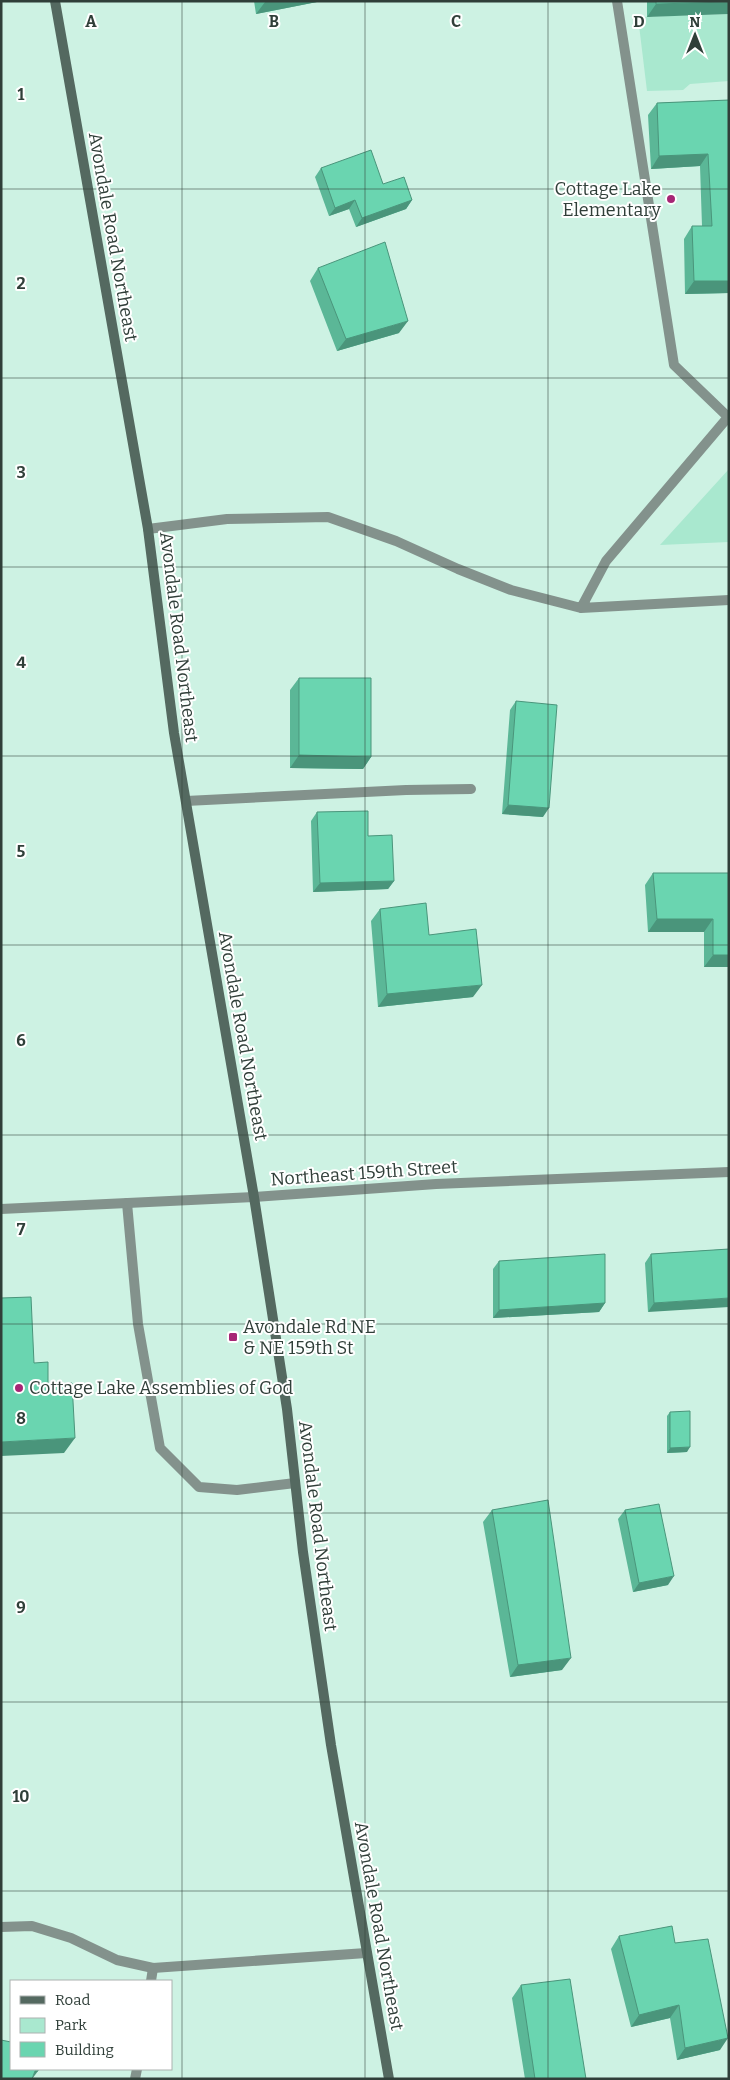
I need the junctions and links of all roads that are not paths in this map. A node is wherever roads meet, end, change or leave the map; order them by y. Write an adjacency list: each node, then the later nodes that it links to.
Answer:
1 (56, 1): 4 (main road, Avondale Road Northeast)
2 (617, 1): 3 (street)
3 (728, 417): 6 (street)
4 (148, 529): 6 (street); 8 (main road, Avondale Road Northeast)
5 (729, 600): 6 (street)
6 (580, 608)
7 (471, 789): 8 (street)
8 (186, 801): 10 (main road, Avondale Road Northeast)
9 (729, 1172): 10 (street, Northeast 159th Street)
10 (254, 1197): 11 (street, Northeast 159th Street); 13 (main road, Avondale Road Northeast)
11 (127, 1203): 12 (street, Northeast 159th Street); 13 (street)
12 (1, 1209)
13 (295, 1483): 15 (main road, Avondale Road Northeast)
14 (1, 1927): 16 (street)
15 (366, 1953): 16 (street); 18 (main road, Avondale Road Northeast)
16 (153, 1968): 17 (street)
17 (151, 1980)
18 (389, 2079)

